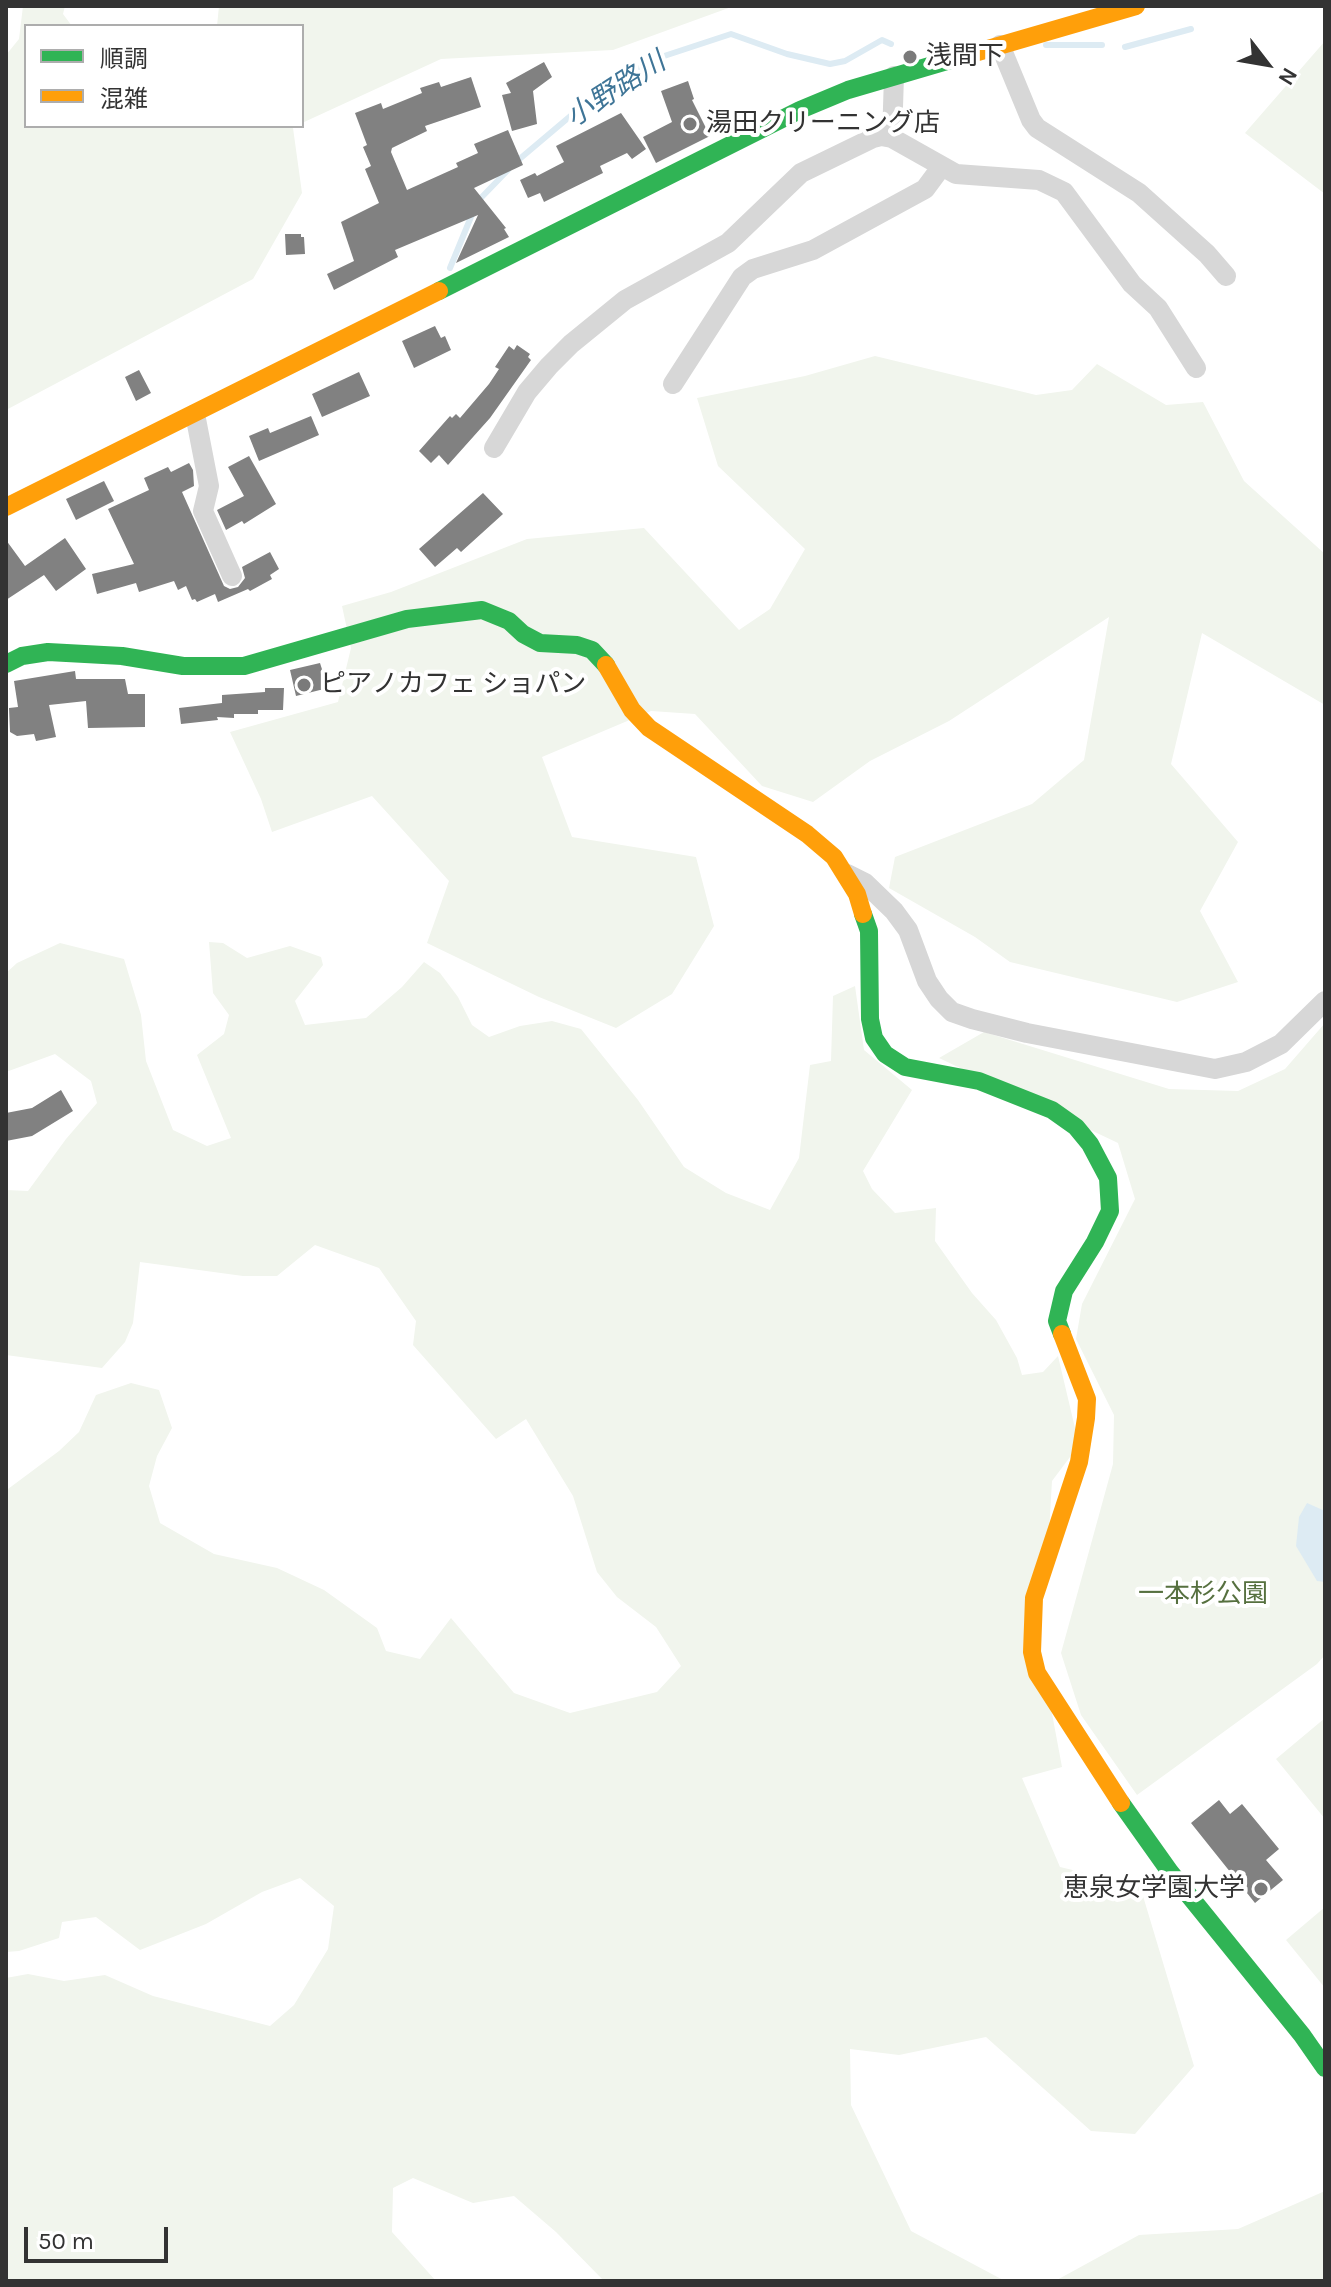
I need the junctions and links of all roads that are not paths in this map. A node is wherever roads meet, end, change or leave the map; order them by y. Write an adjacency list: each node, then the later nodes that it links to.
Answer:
1 (1136, 6): 2 (main road)
2 (1000, 45): 3 (main road); 6 (street)
3 (894, 76): 4 (street); 9 (main road)
4 (892, 138): 5 (street); 10 (street)
5 (942, 166): 7 (street); 8 (street)
6 (1226, 276)
7 (1196, 368)
8 (673, 384)
9 (195, 414): 11 (main road); 12 (street)
10 (494, 448)
11 (6, 507)
12 (232, 576)
13 (6, 664): 14 (main road)
14 (847, 874): 15 (street); 16 (main road)
15 (1325, 1001)
16 (1325, 2068)

